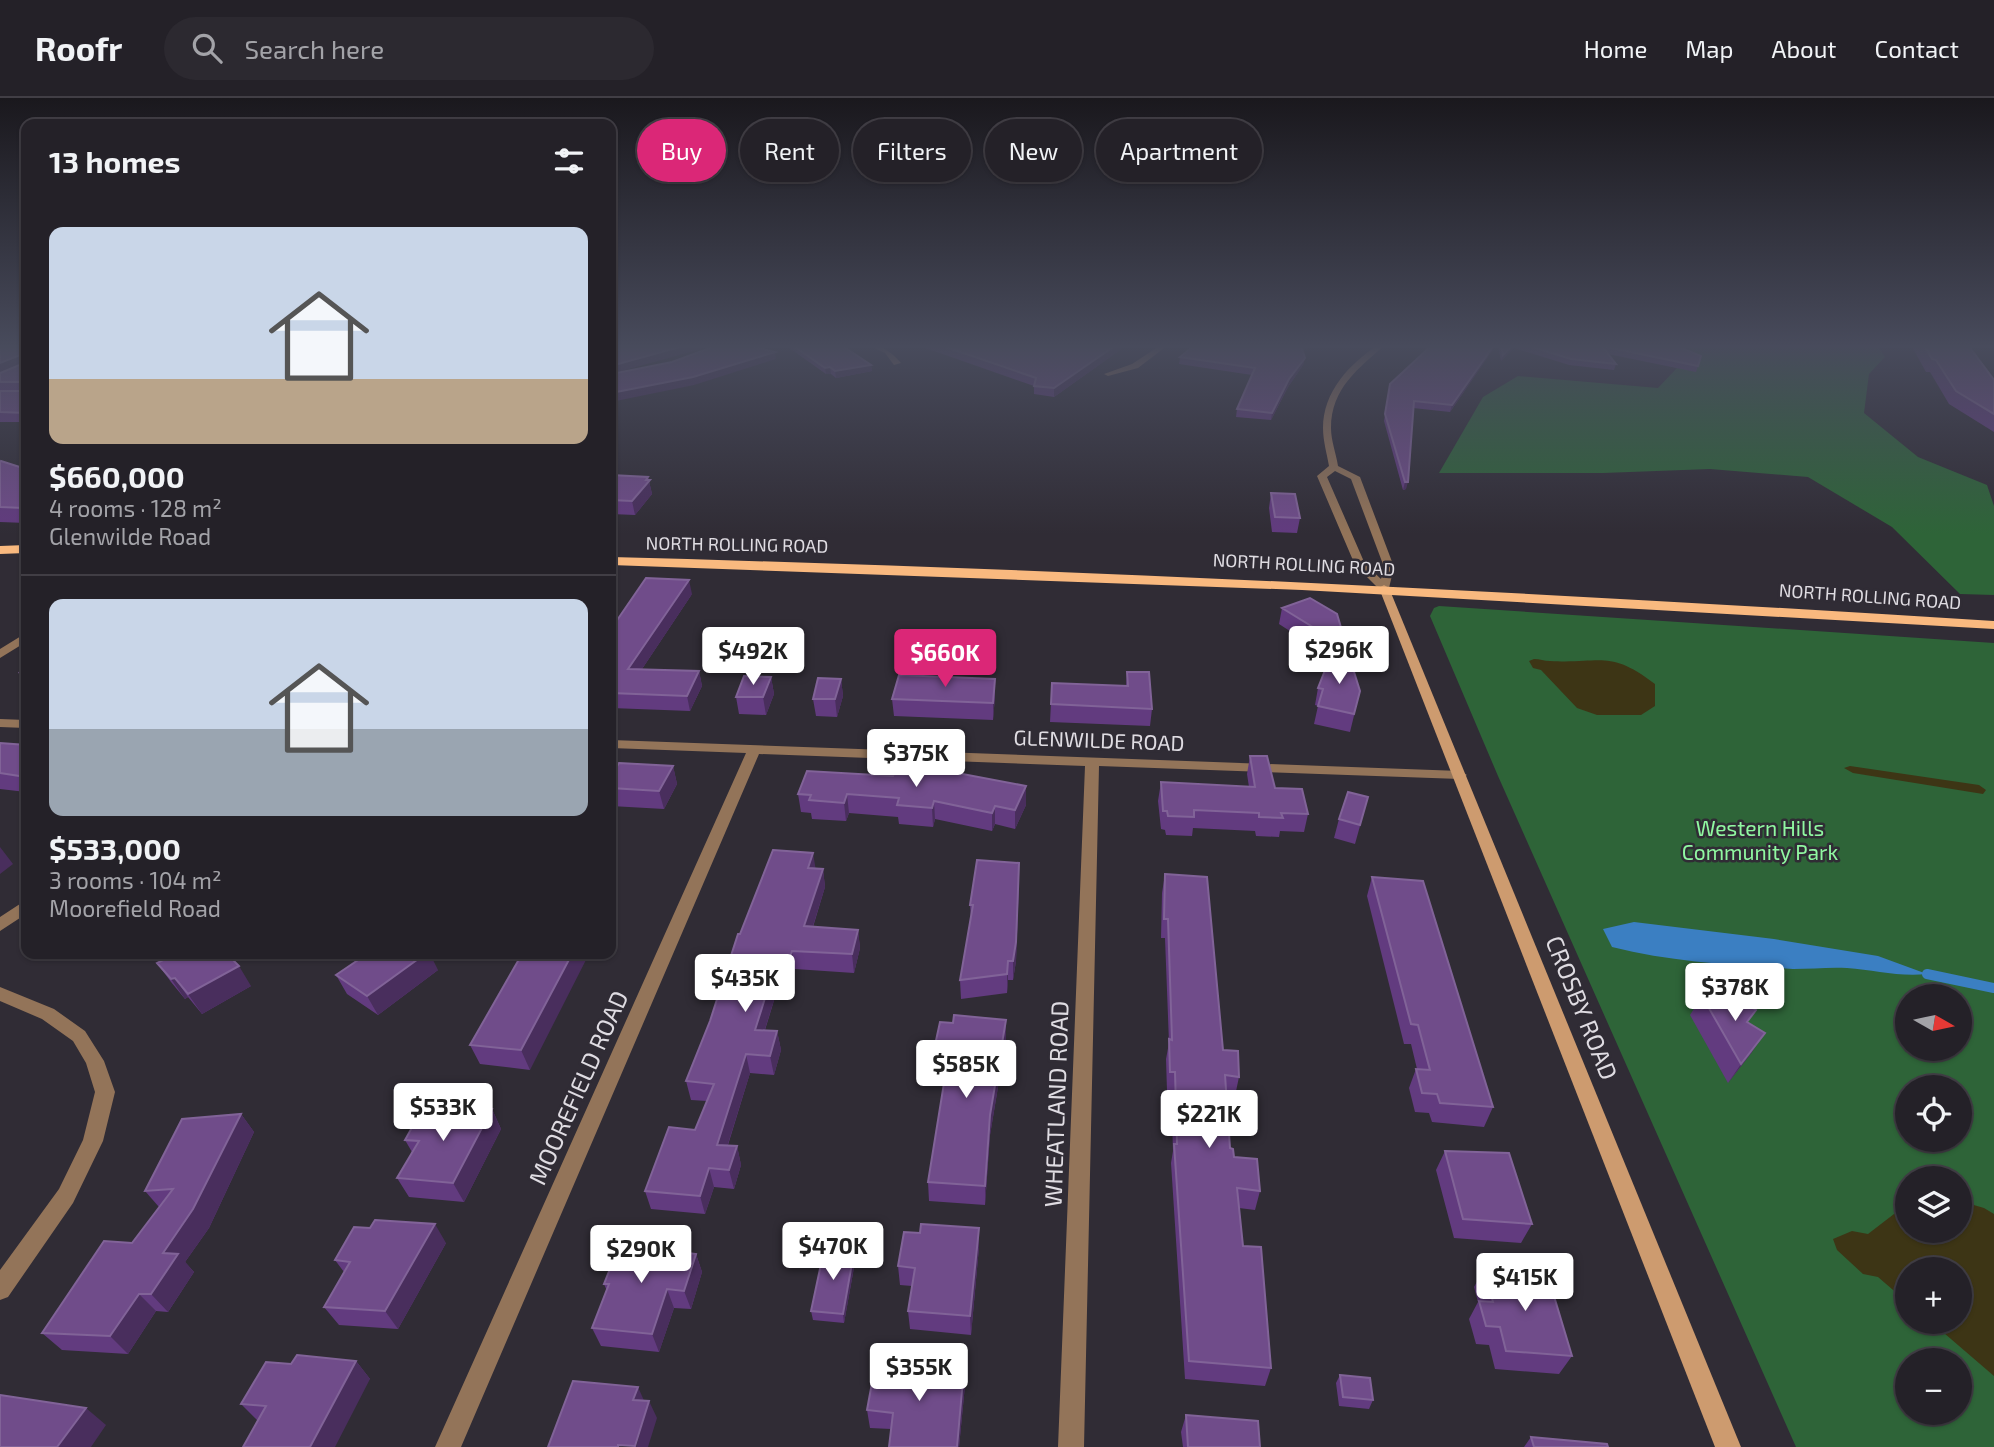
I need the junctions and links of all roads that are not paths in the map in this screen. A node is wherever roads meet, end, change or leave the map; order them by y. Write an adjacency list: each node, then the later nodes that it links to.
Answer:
1 (1330, 408): 2 (street, CROSBY ROAD)
2 (1334, 467): 6 (street, CROSBY ROAD); 6 (street, CROSBY ROAD)
3 (21, 549): 4 (main road)
4 (0, 550)
5 (616, 561): 6 (main road, NORTH ROLLING ROAD)
6 (1384, 588): 7 (main road, NORTH ROLLING ROAD); 15 (main road, CROSBY ROAD)
7 (1994, 625)
8 (21, 640): 9 (street)
9 (0, 654)
10 (0, 723): 11 (street)
11 (21, 724)
12 (616, 744): 13 (street, GLENWILDE ROAD)
13 (754, 750): 14 (street, GLENWILDE ROAD); 20 (street, MOOREFIELD ROAD)
14 (1093, 762): 15 (street, GLENWILDE ROAD); 21 (street, WHEATLAND ROAD)
15 (1460, 775): 22 (main road, CROSBY ROAD)
16 (21, 910): 17 (street)
17 (0, 925)
18 (0, 994): 19 (street)
19 (0, 1289)
20 (448, 1447)
21 (1071, 1447)
22 (1728, 1447)

